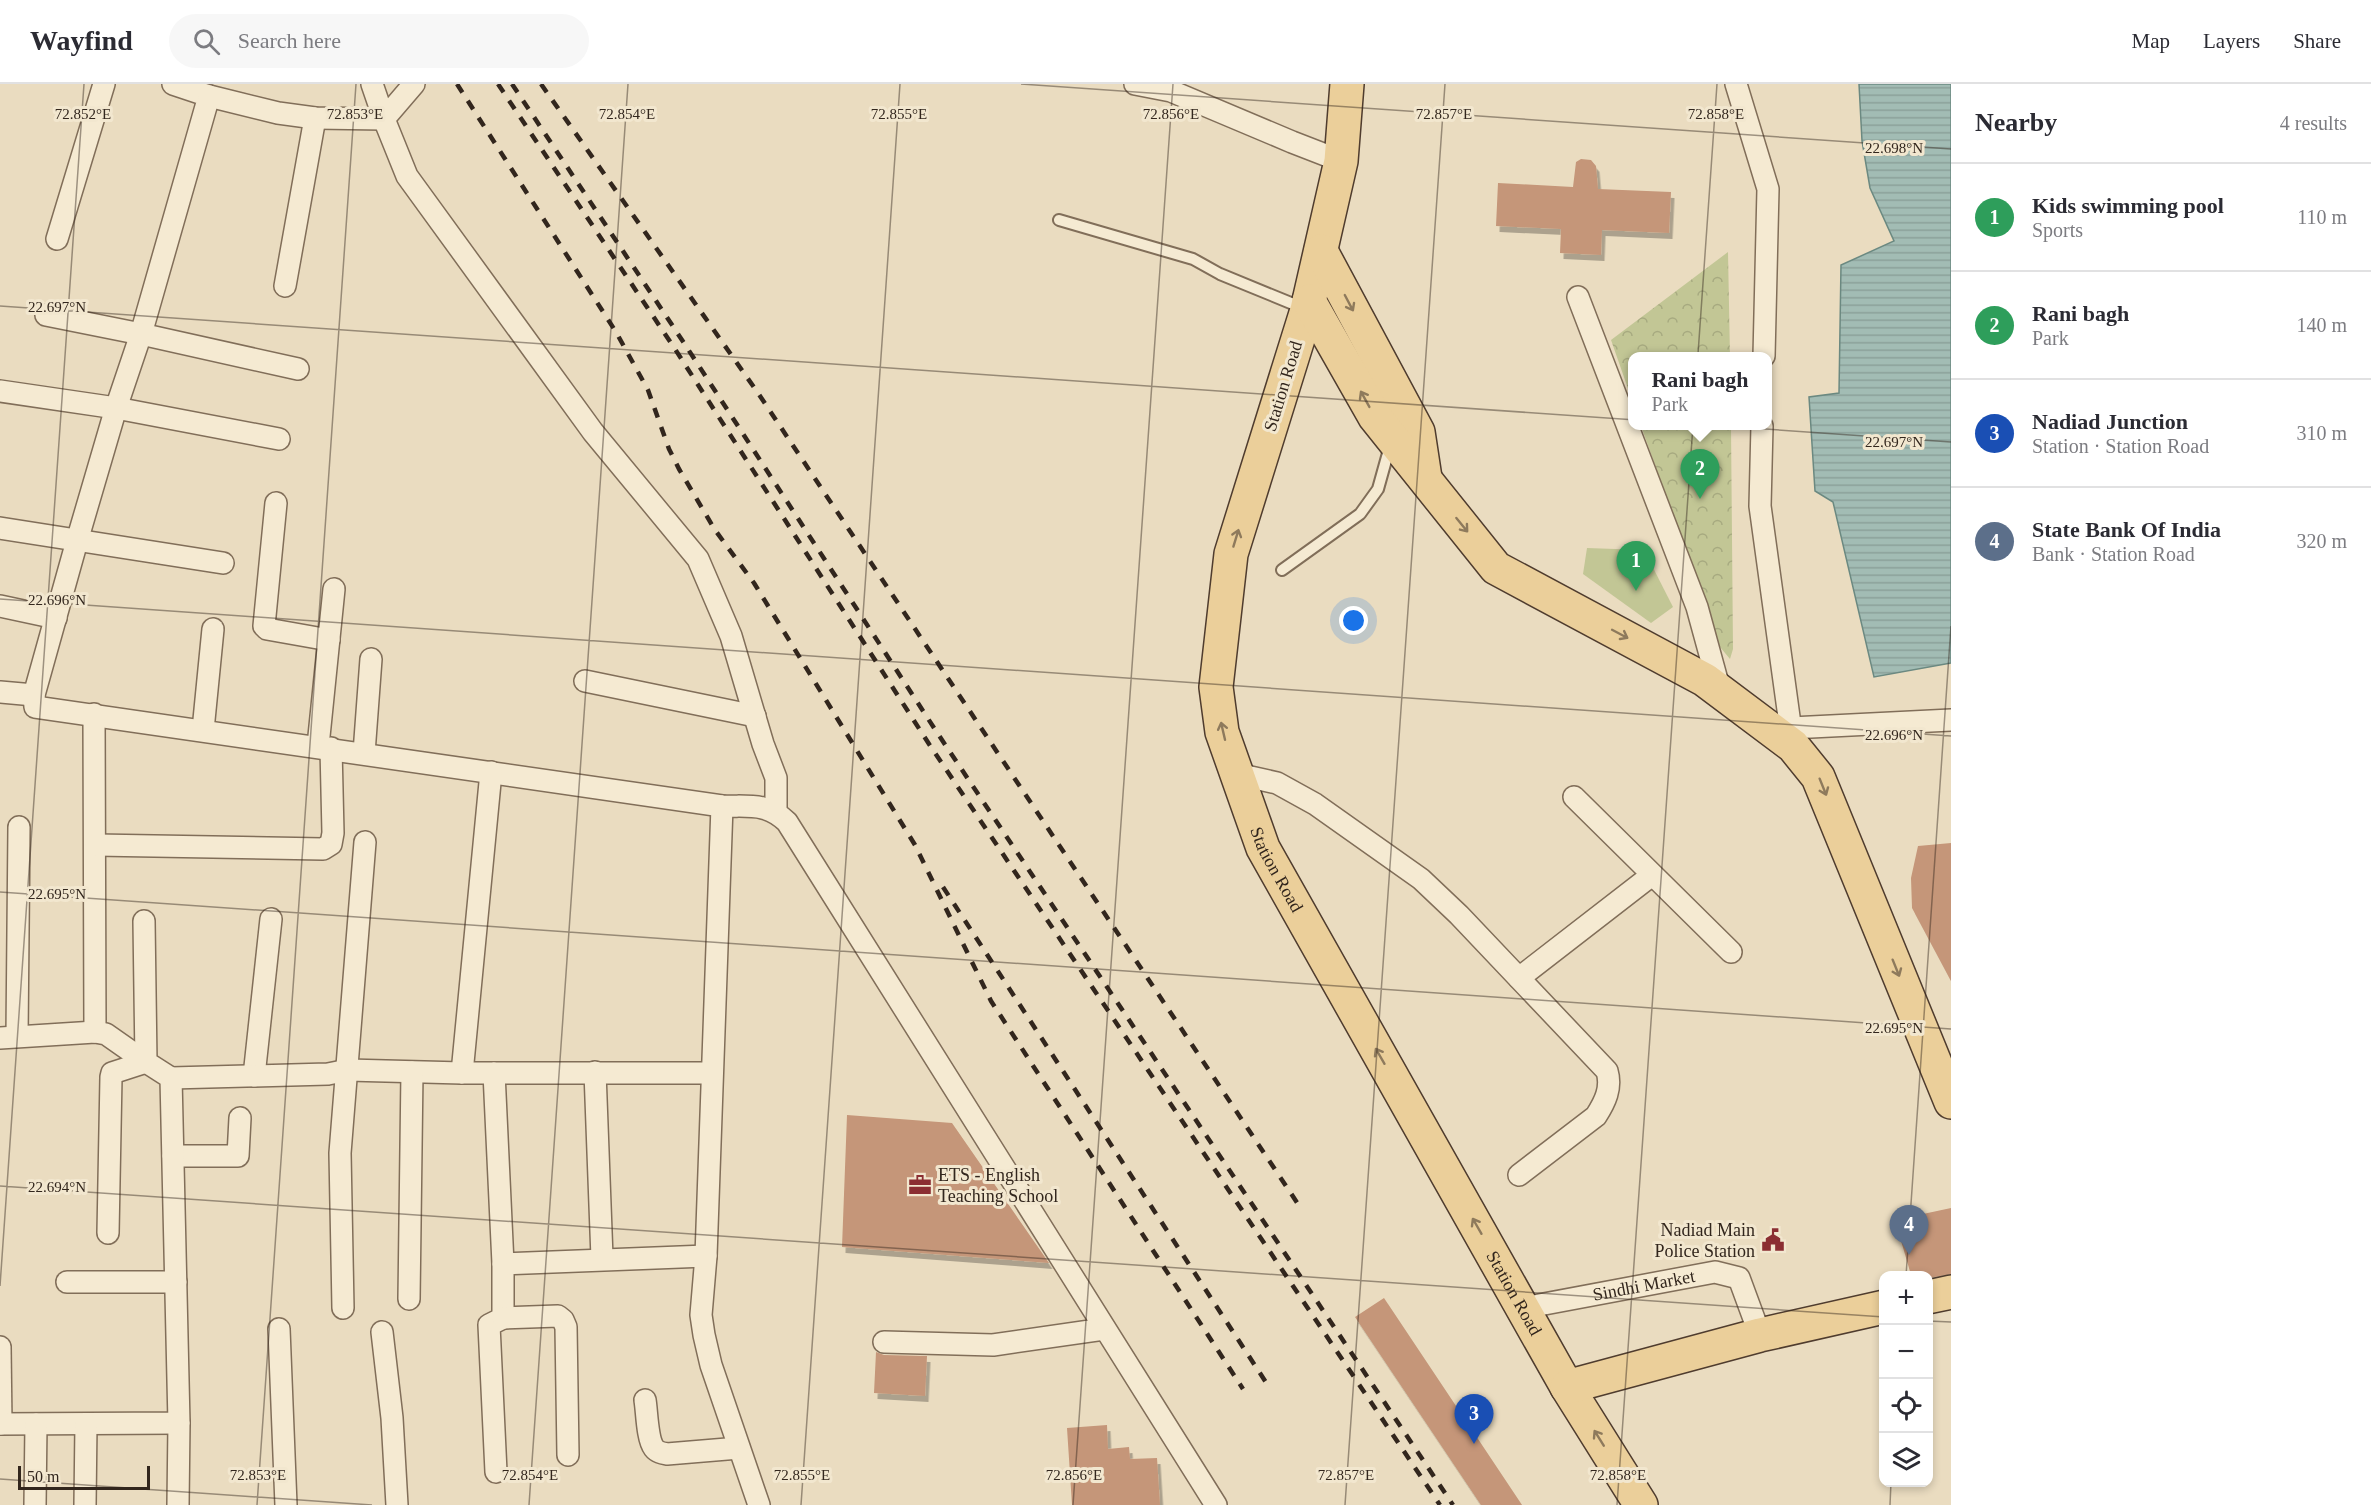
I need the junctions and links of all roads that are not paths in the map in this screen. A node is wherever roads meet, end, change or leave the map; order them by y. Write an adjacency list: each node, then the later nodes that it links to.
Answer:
1 (104, 84): 13 (street)
2 (172, 84): 8 (street)
3 (372, 84): 10 (street)
4 (414, 84): 10 (street)
5 (1135, 84): 11 (street)
6 (1347, 84): 11 (main road, Station Road)
7 (1736, 84): 20 (street)
8 (209, 96): 9 (street); 19 (street)
9 (315, 118): 10 (street); 15 (street)
10 (384, 119): 46 (street)
11 (1341, 161): 14 (main road, Station Road)
12 (1059, 220): 17 (lane)
13 (57, 239)
14 (1321, 251): 17 (main road, Station Road); 29 (main road, one-way to 29)
15 (285, 286)
16 (1578, 297): 24 (street)
17 (1308, 305): 27 (main road, one-way to 17); 53 (main road, Station Road, one-way to 17)
18 (46, 315): 19 (street)
19 (141, 334): 21 (street); 23 (street)
20 (1764, 352)
21 (298, 369)
22 (0, 391): 23 (street)
23 (116, 408): 28 (street); 32 (street)
24 (1628, 428)
25 (1629, 430): 42 (street)
26 (1762, 430): 49 (street)
27 (1392, 438): 29 (main road); 34 (lane)
28 (279, 440)
29 (1425, 480): 42 (main road, one-way to 42)
30 (276, 503): 39 (street)
31 (0, 528): 32 (street)
32 (76, 542): 33 (street); 37 (street)
33 (223, 563)
34 (1282, 570)
35 (334, 589): 39 (street)
36 (0, 606): 37 (street)
37 (56, 618): 44 (street)
38 (213, 629): 48 (street)
39 (329, 640): 50 (street)
40 (371, 659): 51 (street)
41 (585, 681): 46 (street)
42 (1720, 691): 49 (main road)
43 (0, 692): 44 (street)
44 (34, 695): 45 (street)
45 (94, 714): 48 (street); 59 (street)
46 (755, 716): 56 (street)
47 (1951, 720): 49 (street)
48 (203, 730): 50 (street)
49 (1792, 737): 76 (main road, one-way to 76)
50 (324, 747): 51 (street); 59 (street)
51 (364, 753): 52 (street)
52 (491, 772): 55 (street); 71 (street)
53 (1237, 774): 64 (street); 90 (main road, Station Road, one-way to 53)
54 (1574, 798): 60 (street)
55 (722, 806): 56 (street); 73 (street)
56 (776, 812): 94 (street)
57 (18, 826): 66 (street)
58 (365, 842): 68 (street)
59 (96, 845): 65 (street)
60 (1653, 875): 63 (street); 64 (street)
61 (271, 919): 74 (street)
62 (144, 921): 67 (street)
63 (1731, 952)
64 (1519, 978): 79 (street)
65 (95, 1032): 66 (street); 67 (street)
66 (8, 1037)
67 (146, 1062): 75 (street); 80 (street)
68 (348, 1070): 69 (street); 74 (street); 89 (street)
69 (412, 1072): 71 (street); 88 (street)
70 (595, 1072): 72 (street); 73 (street); 82 (street)
71 (462, 1073): 72 (street)
72 (494, 1073): 83 (street)
73 (712, 1073): 81 (street)
74 (254, 1076): 75 (street)
75 (171, 1078): 78 (street)
76 (1951, 1102)
77 (240, 1118): 78 (street)
78 (173, 1156): 85 (street)
79 (1519, 1175)
80 (108, 1233)
81 (706, 1256): 82 (street); 105 (street)
82 (602, 1258): 83 (street)
83 (502, 1264): 92 (street)
84 (67, 1282): 85 (street)
85 (176, 1282): 101 (street)
86 (1951, 1292): 87 (main road)
87 (1933, 1297)
88 (410, 1299)
89 (343, 1308)
90 (1523, 1308): 96 (street, Sindhi Market); 99 (main road, Station Road)
91 (1879, 1308): 96 (main road)
92 (502, 1318): 106 (street); 107 (street)
93 (279, 1329): 111 (street)
94 (1104, 1329): 97 (street); 114 (street)
95 (382, 1332): 112 (street)
96 (1760, 1335): 99 (main road)
97 (884, 1342)
98 (0, 1347): 102 (street)
99 (1567, 1387): 115 (main road, Station Road, one-way to 99)
100 (645, 1400): 105 (street)
101 (179, 1423): 104 (street); 110 (street)
102 (1, 1424): 103 (street)
103 (36, 1424): 104 (street); 108 (street)
104 (86, 1424): 109 (street)
105 (739, 1448): 113 (street)
106 (568, 1455)
107 (496, 1472)
108 (35, 1505)
109 (85, 1505)
110 (178, 1505)
111 (286, 1505)
112 (398, 1505)
113 (759, 1505)
114 (1216, 1505)
115 (1641, 1505)

